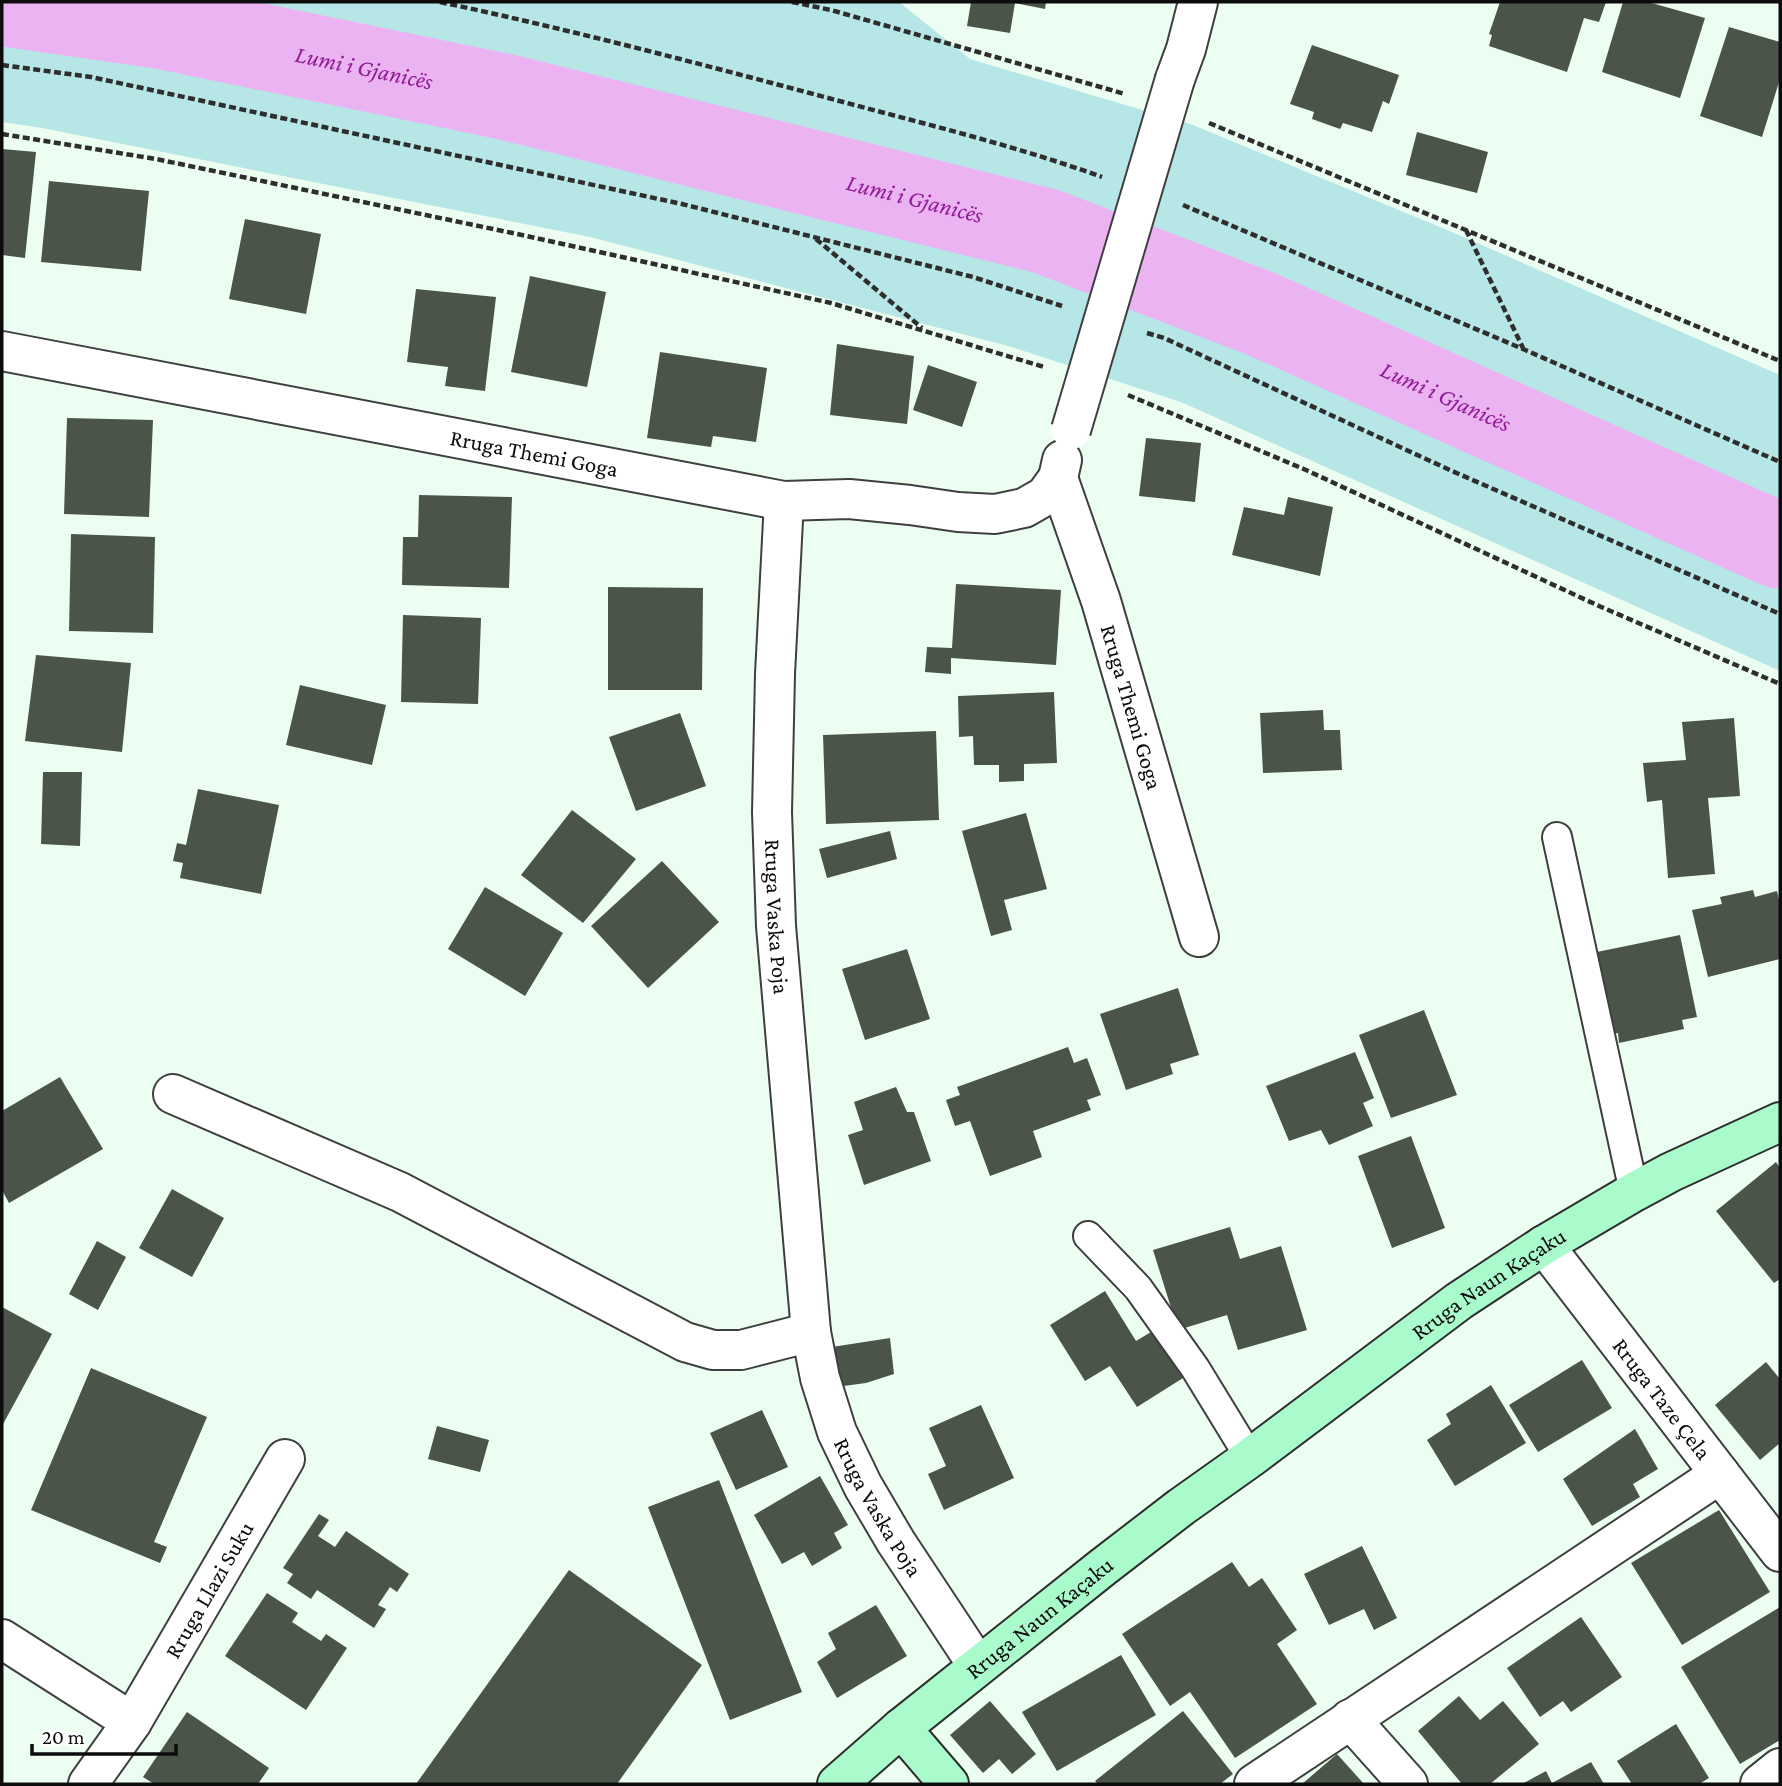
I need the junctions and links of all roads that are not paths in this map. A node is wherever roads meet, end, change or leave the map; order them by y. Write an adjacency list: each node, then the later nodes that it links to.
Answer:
1 (1198, 2): 3 (street, Rruga Themi Goga, bridge)
2 (2, 351): 4 (street, Rruga Themi Goga)
3 (1058, 478): 4 (street, Rruga Themi Goga); 6 (street, Rruga Themi Goga)
4 (784, 501): 12 (street, Rruga Vaska Poja)
5 (1557, 837): 9 (lane)
6 (1199, 937)
7 (173, 1094): 12 (street)
8 (1780, 1122): 9 (street, Rruga Naun Kaçaku)
9 (1634, 1192): 11 (street, Rruga Naun Kaçaku)
10 (1088, 1236): 13 (lane)
11 (1544, 1245): 13 (street, Rruga Naun Kaçaku); 15 (street, Rruga Taze Çela)
12 (811, 1332): 18 (street, Rruga Vaska Poja)
13 (1250, 1458): 18 (street, Rruga Naun Kaçaku)
14 (285, 1459): 20 (street, Rruga Llazi Suku)
15 (1720, 1474): 16 (street, Rruga Taze Çela); 19 (street)
16 (1780, 1552)
17 (2, 1639): 20 (street)
18 (978, 1666): 21 (street, Rruga Naun Kaçaku)
19 (1350, 1719): 26 (street); 27 (street)
20 (132, 1722): 23 (street, Rruga Llazi Suku)
21 (901, 1728): 24 (street, Rruga Naun Kaçaku); 25 (street)
22 (1780, 1768): 28 (street)
23 (88, 1784)
24 (837, 1784)
25 (949, 1784)
26 (1254, 1784)
27 (1408, 1784)
28 (1760, 1784)

